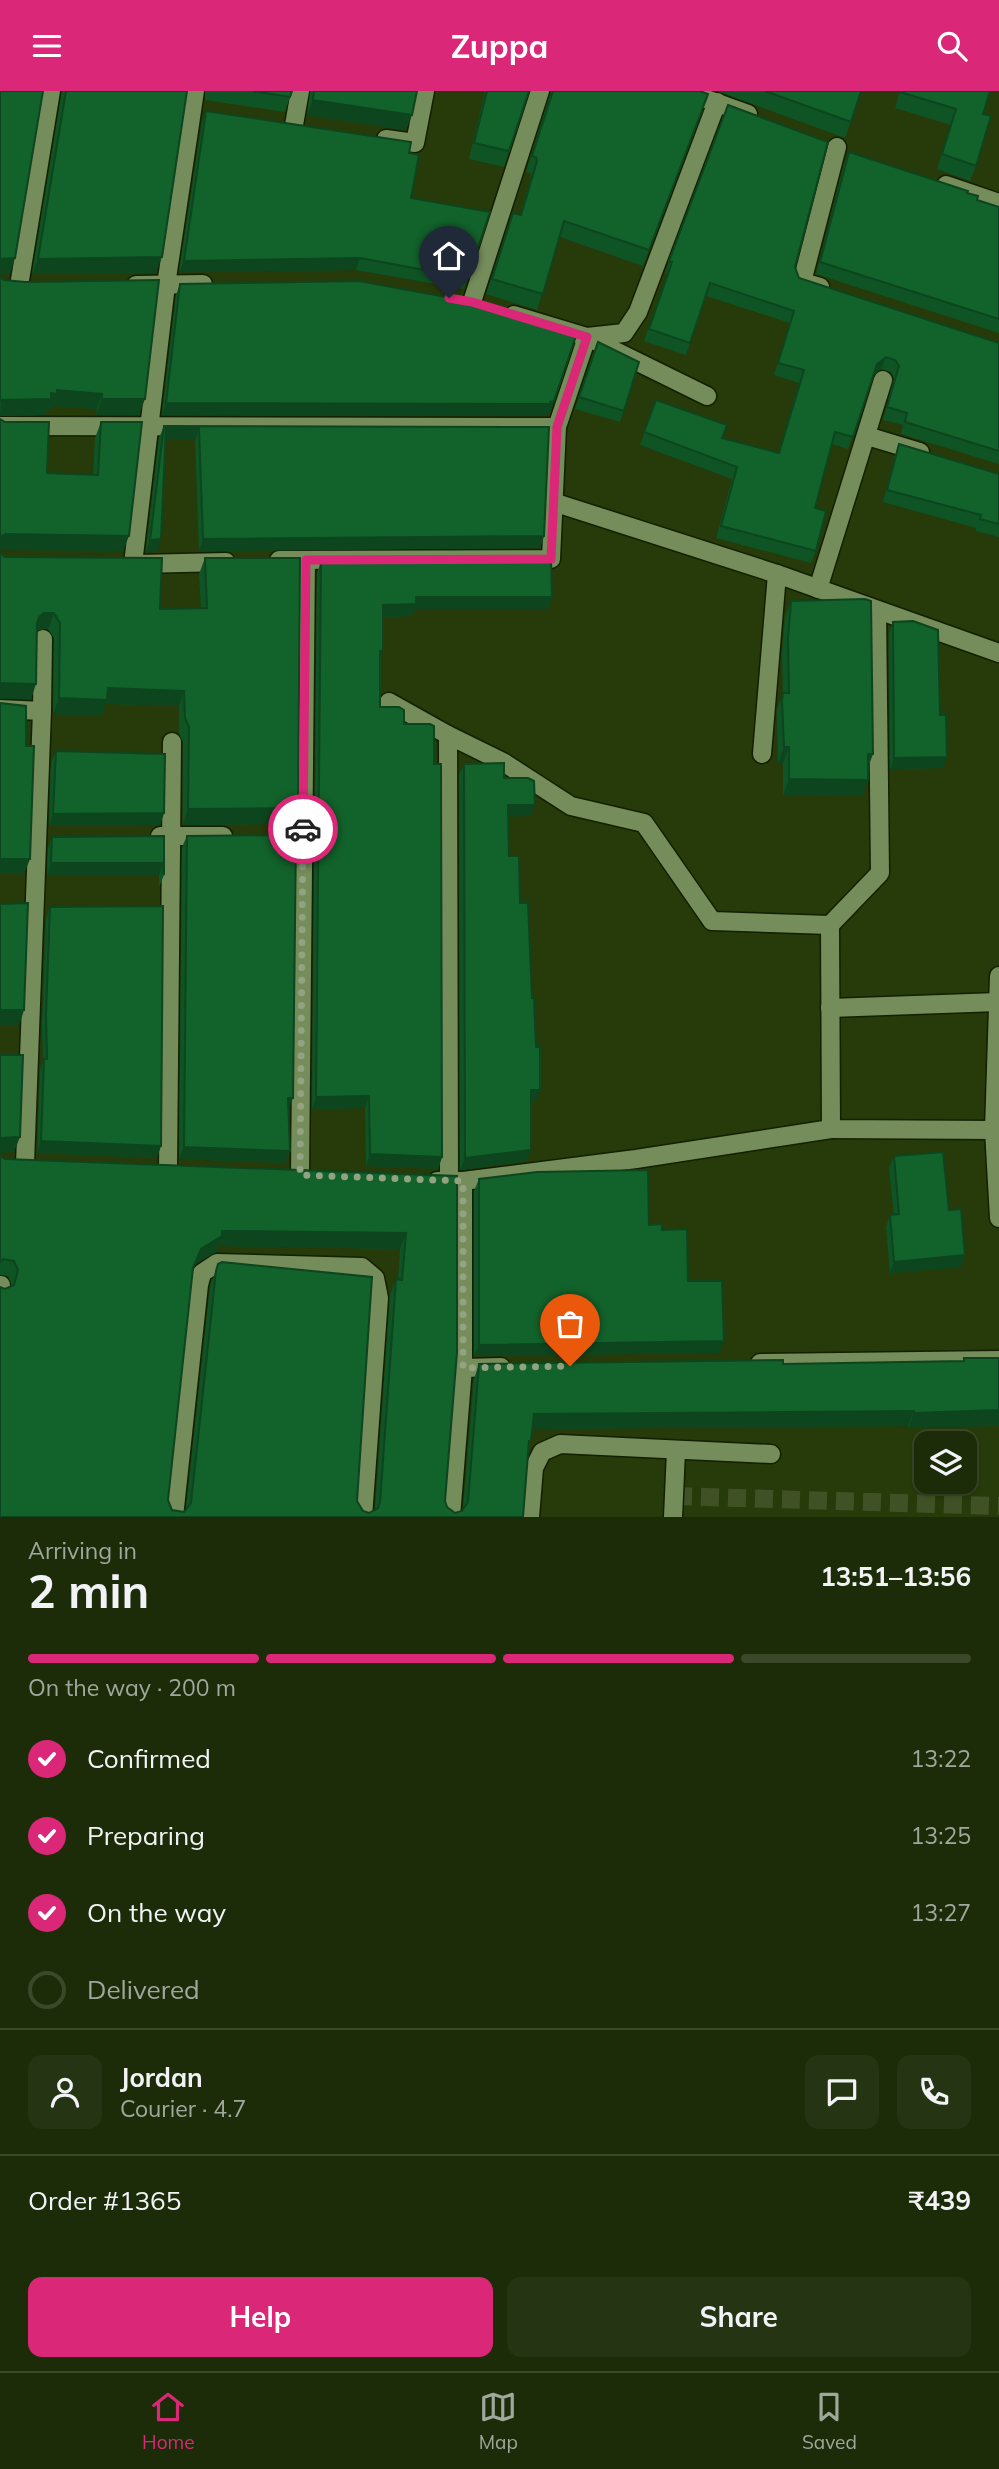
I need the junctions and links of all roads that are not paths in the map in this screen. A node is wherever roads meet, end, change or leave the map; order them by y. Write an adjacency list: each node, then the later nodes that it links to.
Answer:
1 (51, 91): 14 (street)
2 (195, 91): 16 (street)
3 (300, 91): 9 (street)
4 (425, 91): 10 (street)
5 (540, 91): 19 (street)
6 (684, 91): 7 (street)
7 (717, 102): 8 (street); 19 (street)
8 (765, 120)
9 (295, 125)
10 (375, 137)
11 (837, 147): 18 (street)
12 (924, 177): 13 (street)
13 (999, 203)
14 (0, 284)
15 (220, 284): 16 (street)
16 (166, 285): 17 (street); 22 (street)
17 (112, 286)
18 (841, 294)
19 (587, 337): 21 (street); 24 (street)
20 (883, 380): 25 (street)
21 (707, 396)
22 (149, 424): 23 (street); 24 (street); 29 (street)
23 (0, 426)
24 (557, 427): 27 (street)
25 (867, 436): 26 (street); 32 (street)
26 (933, 456)
27 (553, 502): 28 (street); 31 (street)
28 (306, 560): 30 (street); 53 (street)
29 (239, 561)
30 (266, 561)
31 (777, 574): 32 (street); 41 (street)
32 (818, 589): 33 (street)
33 (877, 610): 35 (street); 45 (street)
34 (43, 639): 38 (street)
35 (999, 653)
36 (389, 702): 39 (street)
37 (0, 709): 38 (street)
38 (42, 711): 51 (street)
39 (448, 735): 45 (street); 55 (street)
40 (172, 742): 43 (street)
41 (762, 754)
42 (144, 836): 43 (street)
43 (171, 836): 44 (street); 52 (street)
44 (237, 836)
45 (830, 925): 48 (street)
46 (999, 976): 47 (street)
47 (998, 1002): 48 (street); 50 (street)
48 (830, 1008): 49 (street)
49 (831, 1129): 50 (street); 55 (street)
50 (994, 1130): 56 (street)
51 (25, 1164)
52 (168, 1170)
53 (300, 1175)
54 (422, 1180): 55 (street)
55 (456, 1181): 62 (street)
56 (999, 1217)
57 (1, 1285): 58 (street)
58 (0, 1293)
59 (999, 1360): 60 (street)
60 (738, 1364)
61 (518, 1367): 62 (street)
62 (463, 1368): 67 (street)
63 (676, 1451): 64 (street); 68 (street); 69 (street)
64 (771, 1454)
65 (174, 1517): 66 (street)
66 (363, 1517)
67 (451, 1517)
68 (530, 1517)
69 (673, 1517)

